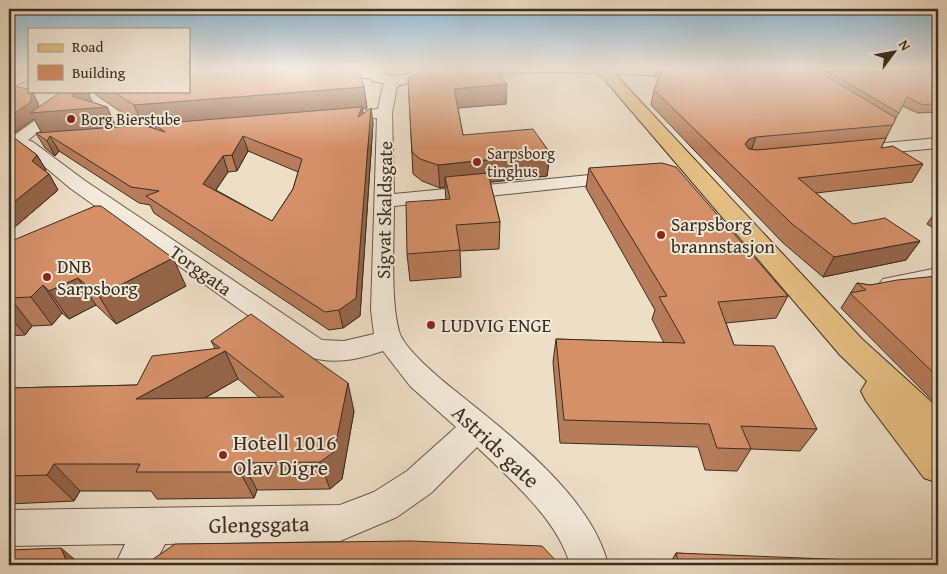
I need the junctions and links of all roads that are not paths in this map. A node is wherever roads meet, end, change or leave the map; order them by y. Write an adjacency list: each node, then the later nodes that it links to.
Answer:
1 (80, 95): 9 (street)
2 (384, 95): 4 (street, Sigvat Skaldsgate)
3 (628, 95): 20 (main road)
4 (385, 113): 5 (street); 14 (street, Sigvat Skaldsgate)
5 (319, 119)
6 (893, 130): 10 (street)
7 (54, 143): 9 (street)
8 (938, 143): 10 (street)
9 (15, 145): 15 (street, Torggata)
10 (917, 145): 11 (street); 12 (street)
11 (848, 152)
12 (938, 154)
13 (634, 175): 14 (street)
14 (386, 201): 19 (street, Sigvat Skaldsgate)
15 (120, 212): 16 (street); 19 (street, Torggata)
16 (95, 222)
17 (938, 275): 18 (street)
18 (870, 288)
19 (388, 339): 21 (street, Astrids gate)
20 (850, 347): 22 (main road); 23 (main road)
21 (477, 427): 24 (street, Glengsgata); 27 (street, Astrids gate)
22 (938, 431)
23 (938, 466)
24 (155, 525): 25 (street, Glengsgata); 26 (street)
25 (9, 528)
26 (134, 565)
27 (589, 565)

